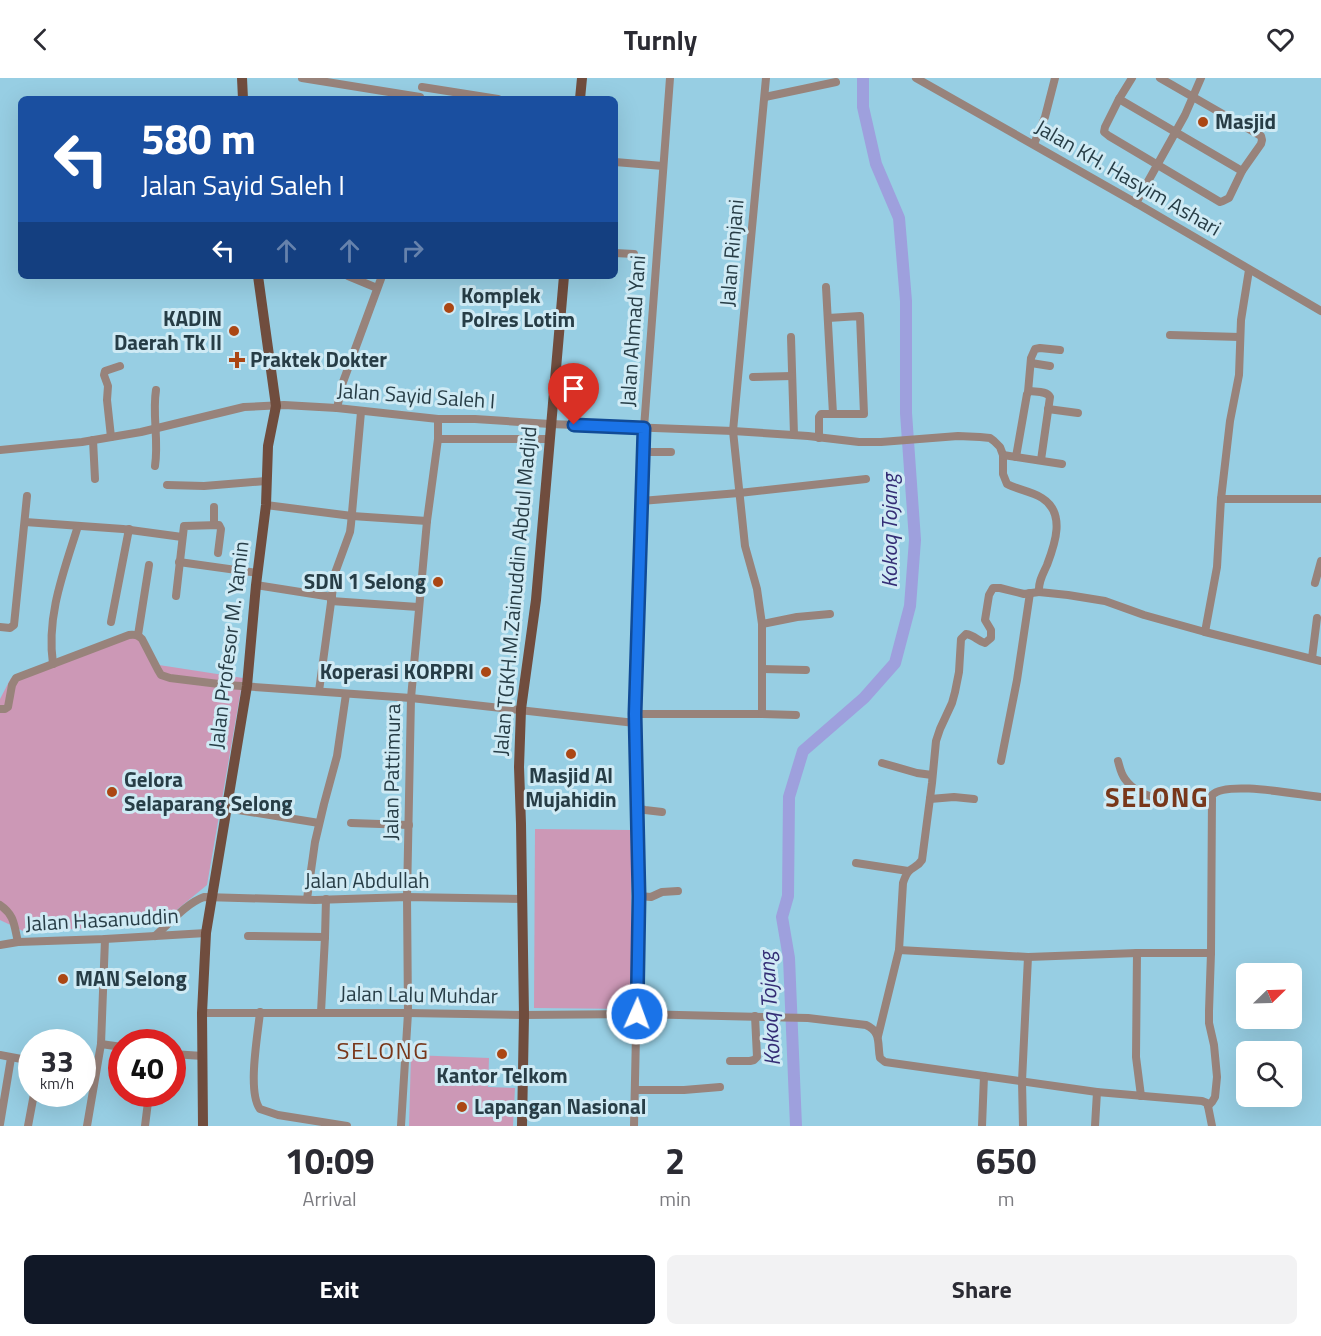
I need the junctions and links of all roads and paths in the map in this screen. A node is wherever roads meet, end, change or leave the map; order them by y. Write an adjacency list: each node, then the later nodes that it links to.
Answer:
1 (242, 78): 13 (main road)
2 (302, 78): 12 (street)
3 (582, 78): 15 (main road)
4 (670, 78): 22 (street, Jalan Ahmad Yani)
5 (766, 78): 16 (street, Jalan Rinjani)
6 (916, 78): 20 (street, Jalan KH. Hasyim Ashari)
7 (1056, 78): 20 (street)
8 (1132, 78): 18 (street)
9 (1160, 78): 17 (street)
10 (1201, 78): 17 (street)
11 (836, 82): 16 (street)
12 (421, 90): 14 (street)
13 (243, 96)
14 (460, 96)
15 (580, 96)
16 (765, 97): 58 (street, Jalan Rinjani)
17 (1194, 97): 19 (street); 24 (street)
18 (1119, 99): 19 (street); 23 (street)
19 (1176, 131): 23 (street); 24 (street)
20 (1034, 144): 25 (street, Jalan KH. Hasyim Ashari)
21 (618, 162): 22 (street)
22 (663, 166): 57 (street, Jalan Ahmad Yani)
23 (1156, 166): 24 (street); 25 (street)
24 (1242, 171)
25 (1136, 203): 28 (street, Jalan KH. Hasyim Ashari)
26 (618, 253): 27 (street)
27 (634, 254)
28 (1249, 270): 35 (street, Jalan KH. Hasyim Ashari); 39 (street)
29 (258, 279): 48 (main road, Jalan Profesor M. Yamin)
30 (355, 279): 34 (street)
31 (381, 279): 34 (street)
32 (564, 279): 55 (main road, Jalan TGKH.M.Zainuddin Abdul Madjid)
33 (826, 287): 36 (street)
34 (377, 288): 49 (street)
35 (1321, 311)
36 (828, 318): 53 (street); 53 (street)
37 (1170, 335): 39 (street)
38 (791, 337): 44 (street)
39 (1240, 337): 80 (street)
40 (1059, 350): 41 (street)
41 (1031, 363): 43 (street); 47 (street)
42 (120, 366): 60 (street)
43 (1050, 366)
44 (792, 376): 45 (street); 59 (street)
45 (753, 377)
46 (156, 390): 56 (street)
47 (1028, 392): 50 (street); 69 (street)
48 (276, 406): 49 (street, Jalan Sayid Saleh I); 56 (street, Jalan Sayid Saleh I); 75 (main road, Jalan Profesor M. Yamin)
49 (337, 408): 51 (street, Jalan Sayid Saleh I)
50 (1048, 409): 52 (street); 70 (street)
51 (361, 412): 54 (street, Jalan Sayid Saleh I); 84 (street)
52 (1078, 413)
53 (833, 414): 61 (street)
54 (438, 419): 55 (street, Jalan Sayid Saleh I); 62 (street, Jalan Pattimura)
55 (550, 424): 57 (street, Jalan Sayid Saleh I); 63 (main road, Jalan TGKH.M.Zainuddin Abdul Madjid)
56 (155, 428): 60 (street, Jalan Sayid Saleh I); 72 (street)
57 (644, 428): 58 (street, Jalan Sayid Saleh I); 66 (street, Jalan Ahmad Yani)
58 (733, 431): 59 (street, Jalan Sayid Saleh I); 77 (street, Jalan Rinjani)
59 (794, 435): 61 (street, Jalan Sayid Saleh I)
60 (111, 436): 64 (street, Jalan Sayid Saleh I)
61 (819, 438): 68 (street, Jalan Sayid Saleh I)
62 (438, 439): 63 (street); 85 (street, Jalan Pattimura)
63 (549, 439): 118 (main road, Jalan TGKH.M.Zainuddin Abdul Madjid)
64 (93, 440): 65 (street, Jalan Sayid Saleh I); 73 (street)
65 (0, 450)
66 (643, 452): 67 (street); 81 (street, Jalan Ahmad Yani)
67 (671, 452)
68 (1003, 454): 69 (street); 98 (street)
69 (1016, 457): 70 (street)
70 (1041, 460): 71 (street)
71 (1062, 464)
72 (155, 466)
73 (95, 479)
74 (866, 479): 77 (street)
75 (266, 481): 76 (street); 82 (main road, Jalan Profesor M. Yamin)
76 (167, 485)
77 (739, 493): 81 (street); 105 (street, Jalan Rinjani)
78 (27, 496): 86 (street)
79 (1321, 499): 80 (street)
80 (1221, 500): 107 (street)
81 (641, 501): 121 (street, Jalan Ahmad Yani)
82 (266, 505): 84 (street); 95 (main road, Jalan Profesor M. Yamin)
83 (214, 507): 87 (street)
84 (352, 516): 85 (street); 100 (street)
85 (427, 521): 101 (street, Jalan Pattimura)
86 (25, 522): 88 (street); 106 (street)
87 (214, 524): 90 (street); 91 (street)
88 (78, 526): 89 (street); 110 (street)
89 (129, 529): 90 (street); 104 (street)
90 (182, 537): 93 (street)
91 (218, 553)
92 (1321, 561): 96 (street)
93 (179, 562): 95 (street); 99 (street)
94 (149, 565): 108 (street)
95 (258, 573): 97 (main road, Jalan Profesor M. Yamin)
96 (1315, 583)
97 (256, 585): 100 (street); 113 (main road, Jalan Profesor M. Yamin)
98 (1034, 592): 107 (street); 122 (street); 125 (street)
99 (176, 596)
100 (331, 599): 101 (street); 114 (street)
101 (418, 607): 116 (street, Jalan Pattimura)
102 (830, 614): 105 (street)
103 (1317, 618): 109 (street)
104 (111, 622)
105 (762, 624): 111 (street, Jalan Rinjani)
106 (0, 627)
107 (1205, 632): 109 (street)
108 (138, 636): 110 (street); 113 (street)
109 (1317, 659)
110 (52, 664): 117 (street)
111 (762, 669): 112 (street); 119 (street, Jalan Rinjani)
112 (806, 670)
113 (247, 686): 114 (street); 130 (main road, Jalan Profesor M. Yamin)
114 (319, 691): 115 (street)
115 (346, 694): 116 (street); 133 (street)
116 (411, 698): 118 (street); 135 (street, Jalan Pattimura)
117 (0, 709)
118 (521, 709): 121 (street); 144 (main road, Jalan TGKH.M.Zainuddin Abdul Madjid)
119 (762, 714): 120 (street); 121 (street)
120 (796, 715)
121 (635, 718): 131 (street, Jalan Ahmad Yani)
122 (1001, 761)
123 (1118, 761): 129 (street)
124 (882, 763): 125 (street)
125 (932, 775): 127 (street)
126 (1321, 797): 129 (street)
127 (930, 799): 128 (street); 137 (street)
128 (974, 799)
129 (1212, 800): 155 (street)
130 (226, 808): 133 (street); 140 (main road, Jalan Profesor M. Yamin)
131 (636, 808): 132 (street); 139 (street, Jalan Ahmad Yani)
132 (662, 812)
133 (319, 823): 142 (street)
134 (351, 824): 135 (street)
135 (409, 825): 141 (street, Jalan Pattimura)
136 (856, 863): 137 (street)
137 (908, 871): 153 (street)
138 (678, 891): 139 (street)
139 (639, 896): 162 (street, Jalan Ahmad Yani)
140 (212, 897): 142 (street, Jalan Abdullah); 146 (main road, Jalan Profesor M. Yamin); 147 (street)
141 (407, 897): 143 (street, Jalan Abdullah); 144 (street, Jalan Abdullah); 160 (street, Jalan Pattimura)
142 (307, 899): 143 (street, Jalan Abdullah)
143 (326, 899): 149 (street)
144 (523, 899): 161 (main road, Jalan TGKH.M.Zainuddin Abdul Madjid)
145 (0, 905): 151 (street)
146 (206, 933): 147 (street, Jalan Hasanuddin); 159 (main road, Jalan Profesor M. Yamin)
147 (155, 936): 150 (street, Jalan Hasanuddin)
148 (248, 936): 149 (street)
149 (325, 937): 158 (street)
150 (105, 939): 151 (street, Jalan Hasanuddin); 165 (street)
151 (18, 942): 152 (street, Jalan Hasanuddin)
152 (0, 945)
153 (899, 950): 156 (street); 164 (street)
154 (1137, 953): 155 (street); 156 (street); 178 (street)
155 (1211, 953): 179 (street)
156 (1028, 957): 174 (street)
157 (260, 1012): 158 (street, Jalan Lalu Muhdar); 159 (street, Jalan Lalu Muhdar); 182 (street)
158 (321, 1012): 160 (street, Jalan Lalu Muhdar)
159 (202, 1013): 169 (main road, Jalan Profesor M. Yamin)
160 (408, 1013): 161 (street, Jalan Lalu Muhdar); 189 (street, Jalan Pattimura)
161 (524, 1014): 162 (street, Jalan Lalu Muhdar); 190 (main road, Jalan TGKH.M.Zainuddin Abdul Madjid)
162 (637, 1014): 163 (street, Jalan Lalu Muhdar); 176 (street, Jalan Ahmad Yani)
163 (759, 1016): 164 (street, Jalan Lalu Muhdar); 172 (street)
164 (878, 1036): 173 (street)
165 (101, 1044): 166 (street); 185 (street)
166 (108, 1045)
167 (0, 1055): 170 (street)
168 (186, 1055): 169 (street)
169 (203, 1056): 187 (main road, Jalan Profesor M. Yamin)
170 (11, 1058): 171 (street); 183 (street)
171 (18, 1059)
172 (730, 1060)
173 (984, 1076): 174 (street); 192 (street)
174 (1022, 1081): 177 (street); 193 (street)
175 (720, 1087): 176 (street)
176 (635, 1089): 191 (street, Jalan Ahmad Yani)
177 (1097, 1092): 178 (street); 194 (street)
178 (1141, 1096): 179 (street)
179 (1208, 1106): 195 (street)
180 (32, 1107): 184 (street)
181 (147, 1107): 186 (street)
182 (287, 1121): 188 (street)
183 (0, 1124)
184 (28, 1126)
185 (87, 1126)
186 (145, 1126)
187 (203, 1126)
188 (347, 1126)
189 (401, 1126)
190 (522, 1126)
191 (634, 1126)
192 (982, 1126)
193 (1023, 1126)
194 (1095, 1126)
195 (1212, 1126)

